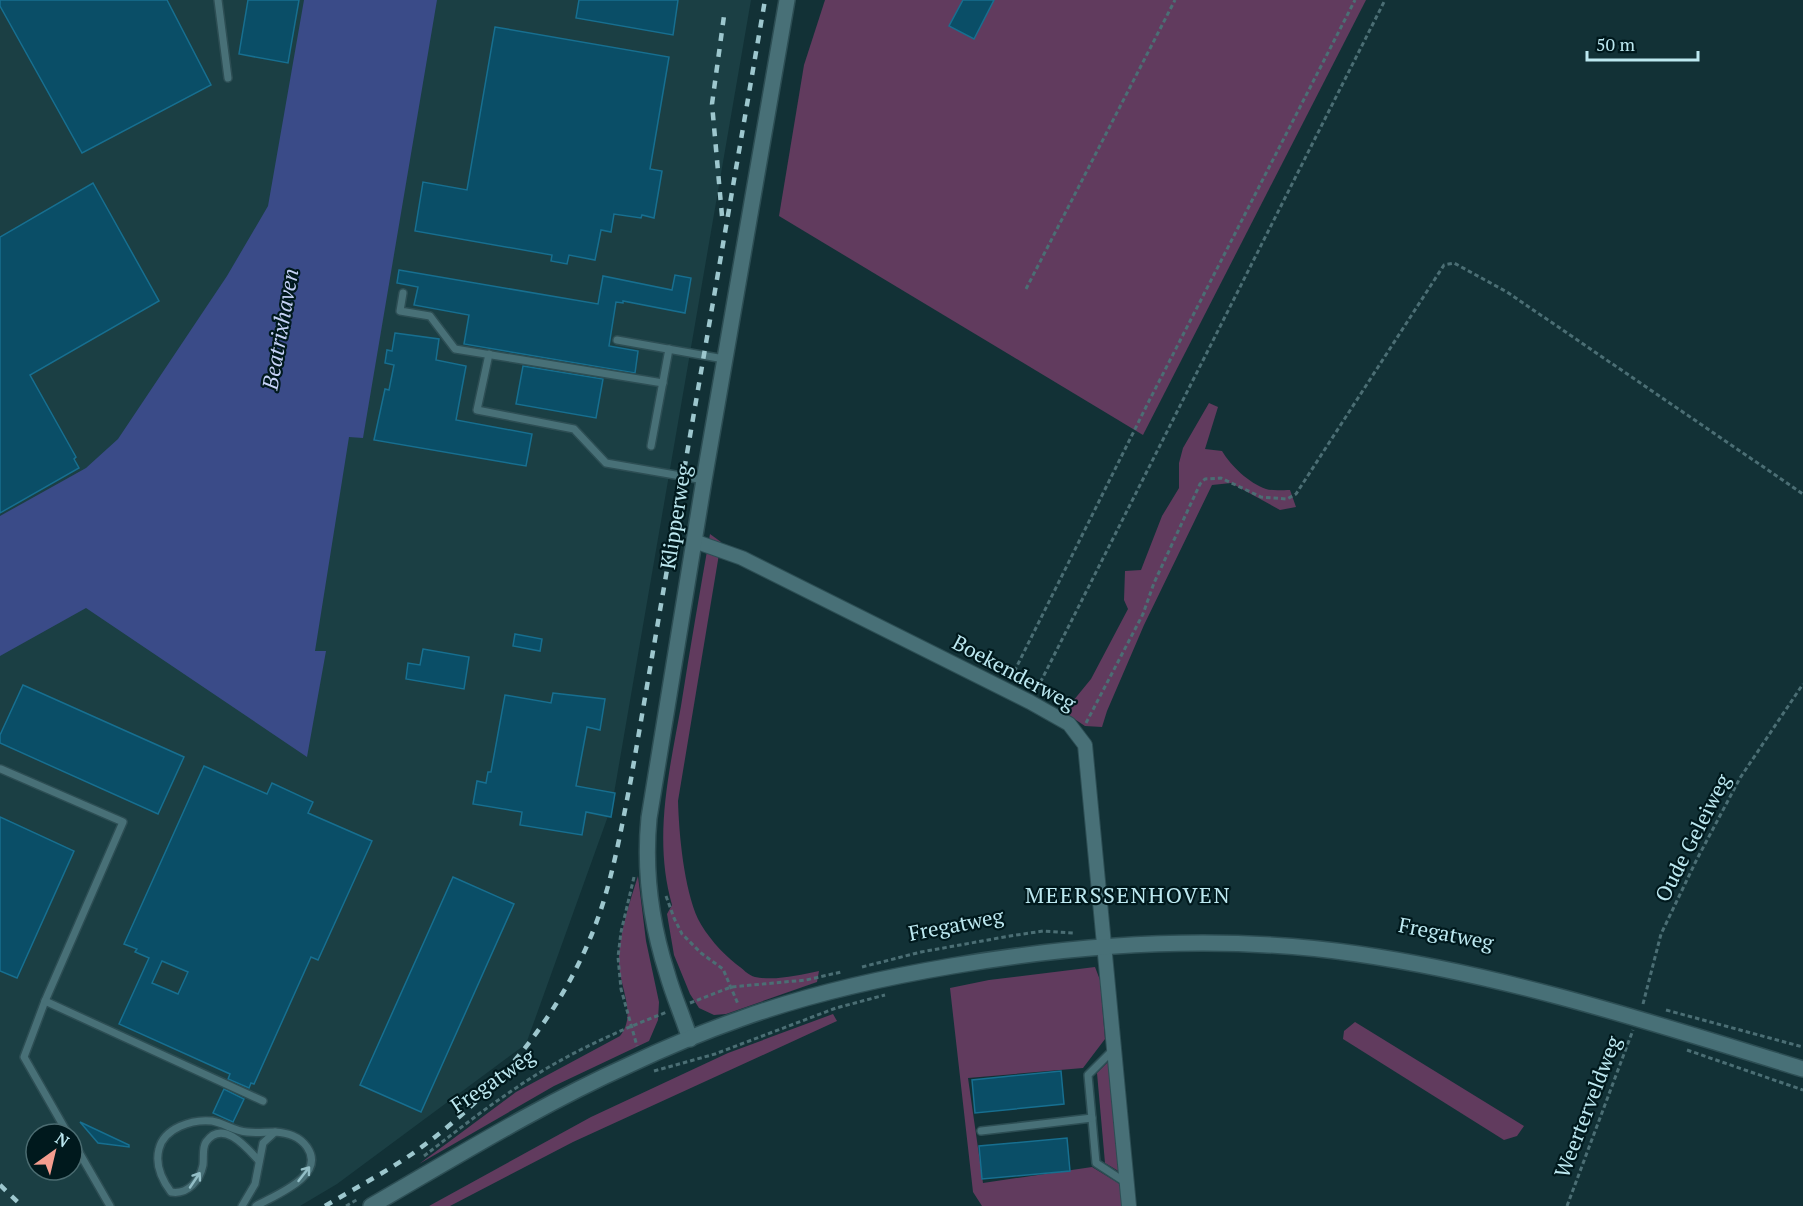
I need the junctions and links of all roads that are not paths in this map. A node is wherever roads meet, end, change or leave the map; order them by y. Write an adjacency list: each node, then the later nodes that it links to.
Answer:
1 (218, 0): 3 (lane)
2 (787, 0): 8 (street, Klipperweg)
3 (228, 78)
4 (403, 293): 7 (lane)
5 (617, 340): 6 (lane)
6 (669, 349): 8 (lane); 9 (lane)
7 (489, 354): 9 (lane); 11 (lane)
8 (724, 359): 11 (street, Klipperweg)
9 (663, 383): 10 (lane)
10 (651, 446)
11 (704, 480): 12 (street, Klipperweg)
12 (694, 541): 14 (street, Boekenderweg); 16 (street, Klipperweg)
13 (1, 769): 15 (lane)
14 (1104, 946): 16 (street, Fregatweg); 17 (street, Boekenderweg); 18 (street, Fregatweg)
15 (45, 1001): 19 (lane); 21 (lane)
16 (690, 1038): 27 (street, Fregatweg)
17 (1114, 1049): 20 (lane); 26 (street, Boekenderweg)
18 (1803, 1069)
19 (263, 1101)
20 (1092, 1118): 22 (lane); 26 (lane)
21 (61, 1122)
22 (981, 1131)
23 (275, 1132): 25 (lane); 25 (lane, one-way to 25); 30 (lane, one-way to 23)
24 (84, 1161): 28 (lane)
25 (259, 1161): 29 (lane)
26 (1127, 1183): 31 (street, Boekenderweg)
27 (368, 1200)
28 (110, 1206)
29 (242, 1206)
30 (256, 1206)
31 (1129, 1206)

